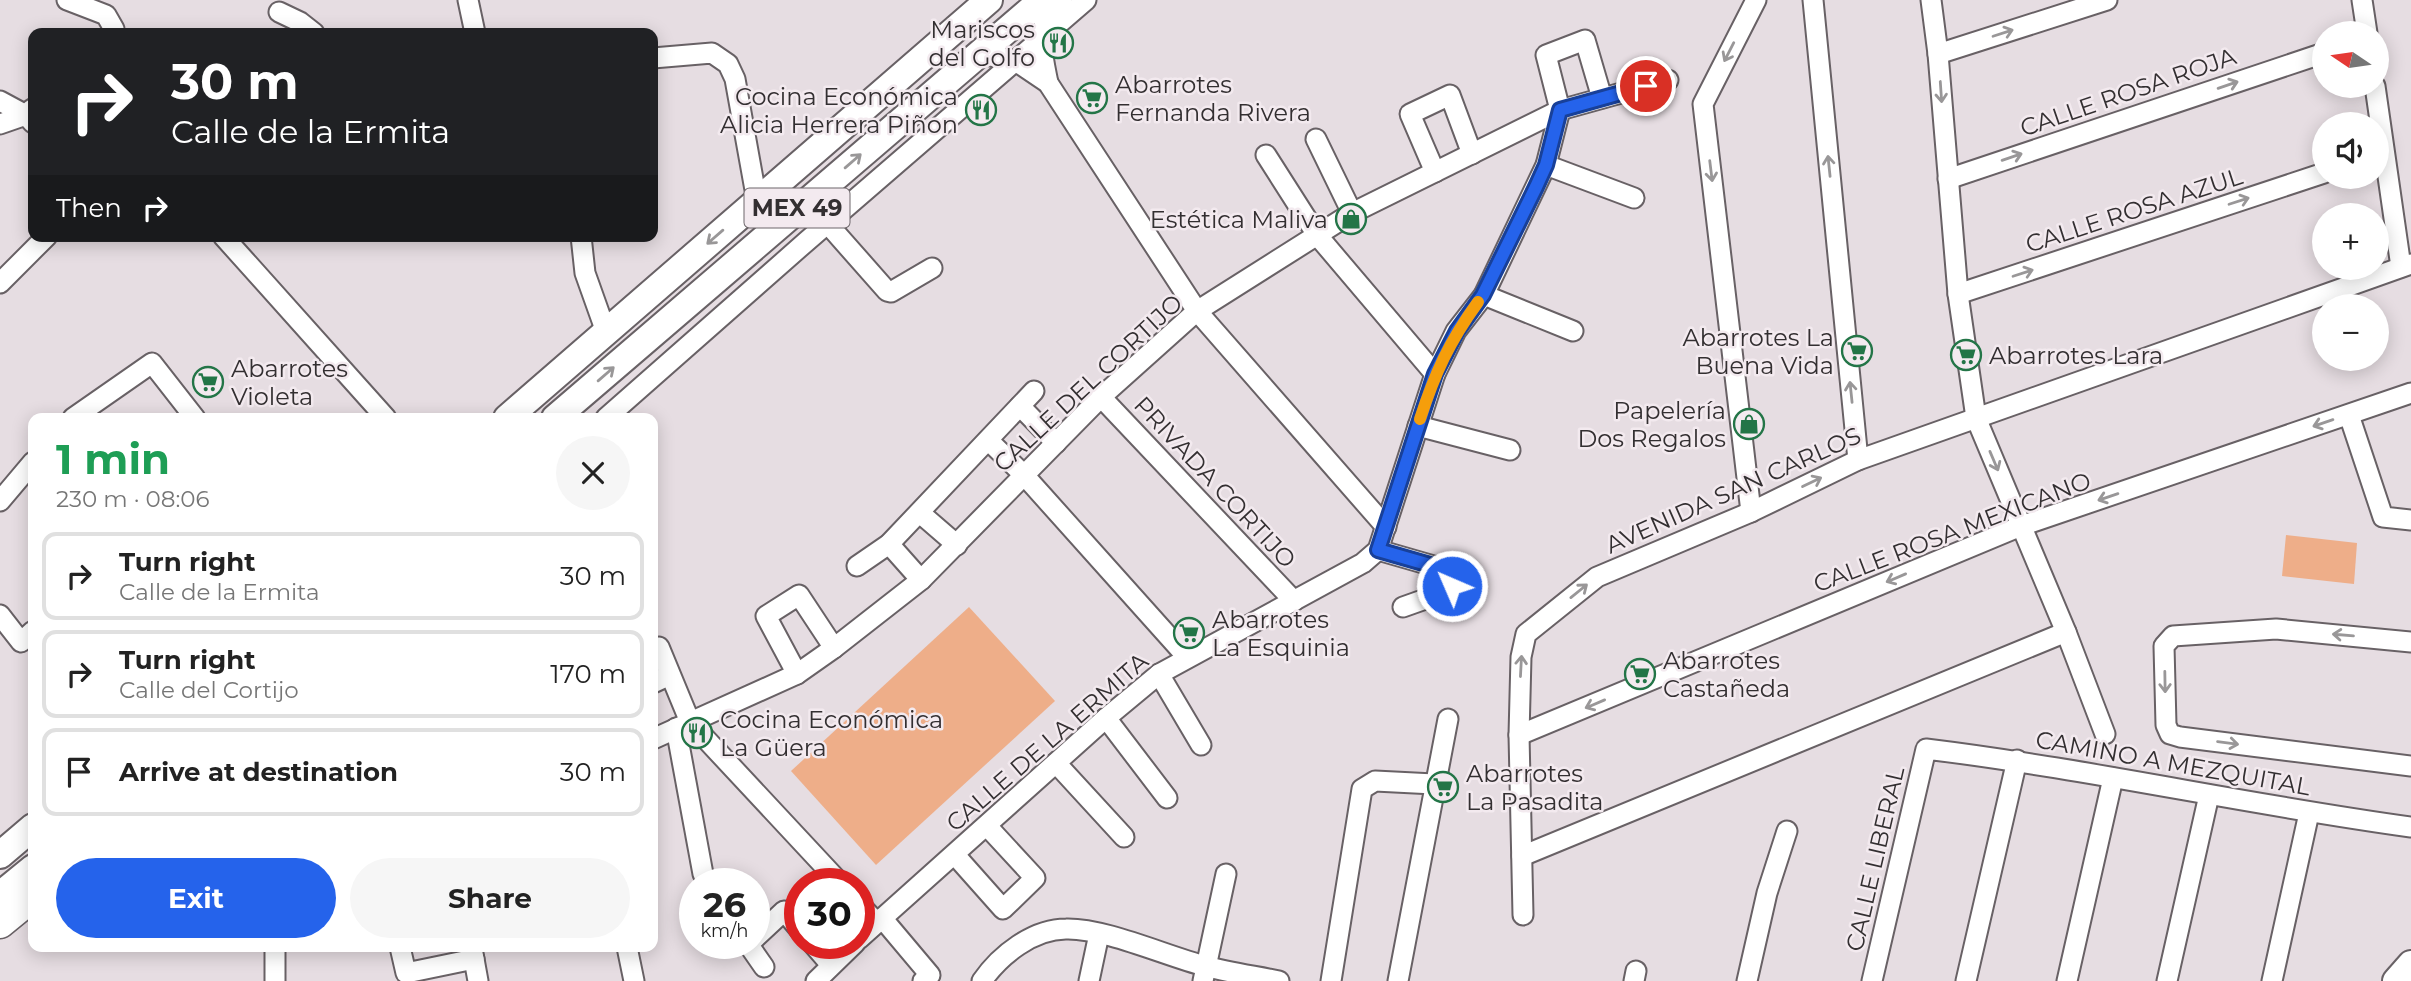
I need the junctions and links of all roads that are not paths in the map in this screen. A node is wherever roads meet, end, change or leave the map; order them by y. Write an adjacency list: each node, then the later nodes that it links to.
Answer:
1 (67, 0): 14 (street)
2 (468, 0): 16 (street)
3 (989, 0): 40 (main road, MEX 49)
4 (1042, 0): 18 (main road, MEX 49)
5 (1062, 0): 17 (street)
6 (1086, 0): 17 (street)
7 (1756, 0): 78 (street, one-way to 78)
8 (1813, 0): 74 (street, one-way to 8)
9 (1931, 0): 19 (street)
10 (2107, 0): 19 (street, one-way to 10)
11 (2362, 0): 13 (street)
12 (279, 12): 15 (street)
13 (2365, 21)
14 (112, 28)
15 (308, 28)
16 (474, 28)
17 (1042, 37): 22 (street); 24 (street)
18 (978, 54): 22 (street); 42 (main road, MEX 49, one-way to 18)
19 (1938, 54): 37 (street, one-way to 37)
20 (2312, 57): 37 (street, CALLE ROSA ROJA, one-way to 20)
21 (658, 58): 40 (street)
22 (1014, 60): 24 (street); 43 (street)
23 (1668, 80): 25 (street, CALLE DEL CORTIJO)
24 (1048, 83): 56 (street)
25 (1602, 98): 27 (street, CALLE DEL CORTIJO); 27 (street)
26 (0, 101): 28 (street)
27 (1560, 110): 32 (street, CALLE DEL CORTIJO); 34 (street)
28 (28, 114)
29 (28, 116): 30 (street)
30 (0, 124)
31 (1316, 139): 41 (street)
32 (1472, 154): 35 (street, CALLE DEL CORTIJO); 35 (street)
33 (1266, 155): 44 (street)
34 (1546, 165): 39 (street); 54 (street)
35 (1435, 172): 41 (street, CALLE DEL CORTIJO)
36 (2312, 177): 53 (street, CALLE ROSA AZUL, one-way to 36)
37 (1948, 179): 53 (street)
38 (2389, 189): 49 (street)
39 (1634, 198)
40 (757, 201): 58 (main road, MEX 49, one-way to 58)
41 (1352, 213): 44 (street, CALLE DEL CORTIJO)
42 (787, 217): 45 (street); 51 (main road, MEX 49)
43 (827, 223): 45 (street); 50 (street)
44 (1317, 235): 56 (street, CALLE DEL CORTIJO); 59 (street)
45 (807, 241): 55 (street)
46 (41, 242): 52 (street)
47 (228, 242): 64 (street)
48 (581, 242): 58 (street)
49 (2406, 266): 69 (street, AVENIDA SAN CARLOS)
50 (932, 268)
51 (723, 272): 55 (street); 66 (main road, MEX 49, one-way to 51)
52 (0, 283)
53 (1958, 294): 69 (street)
54 (1483, 295): 57 (street); 59 (street)
55 (744, 296): 67 (street)
56 (1197, 311): 61 (street, CALLE DEL CORTIJO); 82 (street)
57 (1573, 331)
58 (607, 332): 65 (main road, MEX 49)
59 (1435, 374): 70 (street)
60 (2411, 393): 68 (street, CALLE ROSA MEXICANO)
61 (1101, 397): 72 (street, CALLE DEL CORTIJO); 88 (street, PRIVADA CORTIJO)
62 (80, 413): 63 (street)
63 (191, 413)
64 (382, 413)
65 (513, 413)
66 (561, 413)
67 (612, 413)
68 (2349, 415): 80 (street); 81 (street, CALLE ROSA MEXICANO, one-way to 81)
69 (1976, 418): 74 (street, AVENIDA SAN CARLOS); 81 (street, one-way to 81)
70 (1418, 426): 73 (street); 82 (street)
71 (988, 440): 72 (street); 76 (street); 79 (street)
72 (1056, 443): 76 (street, CALLE DEL CORTIJO)
73 (1510, 450)
74 (1857, 460): 78 (street, AVENIDA SAN CARLOS, one-way to 74)
75 (28, 468): 77 (street)
76 (1024, 475): 84 (street, CALLE DEL CORTIJO); 96 (street)
77 (0, 501)
78 (1751, 512): 104 (street, AVENIDA SAN CARLOS, one-way to 78)
79 (920, 513): 83 (street); 84 (street)
80 (2411, 520)
81 (2021, 526): 91 (street); 104 (street, CALLE ROSA MEXICANO, one-way to 104)
82 (1386, 527): 85 (street)
83 (889, 544): 86 (street); 87 (street)
84 (957, 545): 87 (street, CALLE DEL CORTIJO)
85 (1378, 550): 88 (street, CALLE DE LA ERMITA); 89 (street)
86 (857, 566)
87 (921, 580): 95 (street, CALLE DEL CORTIJO)
88 (1294, 601): 96 (street, CALLE DE LA ERMITA)
89 (1403, 607)
90 (0, 615): 92 (street)
91 (2066, 632): 103 (street); 123 (street)
92 (28, 636)
93 (2411, 642): 110 (street, one-way to 110)
94 (659, 647): 99 (street)
95 (834, 648): 97 (street, CALLE DEL CORTIJO); 97 (street)
96 (1187, 657): 98 (street, CALLE DE LA ERMITA)
97 (797, 674): 102 (street, CALLE DEL CORTIJO)
98 (1159, 674): 100 (street, CALLE DE LA ERMITA); 106 (street)
99 (661, 679): 102 (street)
100 (1106, 718): 109 (street, CALLE DE LA ERMITA); 114 (street)
101 (1448, 719): 112 (street)
102 (683, 725): 105 (street, CALLE DEL CORTIJO); 124 (street); 125 (street)
103 (2105, 734)
104 (1519, 736): 123 (street)
105 (658, 737)
106 (1201, 745)
107 (1926, 749): 108 (street, CAMINO A MEZQUITAL); 160 (street, CALLE LIBERAL)
108 (2017, 760): 111 (street, CAMINO A MEZQUITAL); 161 (street)
109 (1056, 763): 116 (street, CALLE DE LA ERMITA); 120 (street)
110 (2411, 766)
111 (2113, 778): 113 (street, CAMINO A MEZQUITAL); 162 (street)
112 (1434, 784): 157 (street); 158 (street)
113 (2210, 795): 115 (street, CAMINO A MEZQUITAL); 163 (street)
114 (1167, 798)
115 (2309, 813): 117 (street, CAMINO A MEZQUITAL); 164 (street)
116 (986, 826): 122 (street, CALLE DE LA ERMITA); 122 (street)
117 (2411, 827)
118 (28, 831): 121 (main road)
119 (1787, 831): 159 (street)
120 (1124, 837)
121 (0, 855)
122 (955, 855): 133 (street, CALLE DE LA ERMITA)
123 (1522, 856): 131 (street)
124 (702, 868)
125 (825, 868)
126 (28, 871): 128 (main road)
127 (1226, 874): 148 (street)
128 (0, 895)
129 (28, 900): 134 (highway)
130 (784, 911): 135 (street)
131 (1523, 915)
132 (875, 916): 133 (street)
133 (880, 920): 136 (street, CALLE DE LA ERMITA); 153 (street)
134 (0, 923)
135 (770, 924)
136 (875, 925)
137 (1099, 934): 148 (street); 154 (street); 155 (street)
138 (275, 952): 150 (street)
139 (401, 952): 141 (street)
140 (629, 952): 149 (street)
141 (473, 953): 151 (street)
142 (758, 959): 147 (street)
143 (826, 959): 146 (street)
144 (838, 959): 146 (street)
145 (2411, 964): 165 (main road)
146 (831, 965): 152 (street)
147 (764, 967)
148 (1205, 974): 156 (street)
149 (638, 979)
150 (275, 981)
151 (478, 981)
152 (816, 981)
153 (923, 981)
154 (982, 981)
155 (1089, 981)
156 (1279, 981)
157 (1331, 981)
158 (1398, 981)
159 (1747, 981)
160 (1872, 981)
161 (1966, 981)
162 (2067, 981)
163 (2167, 981)
164 (2272, 981)
165 (2396, 981)

